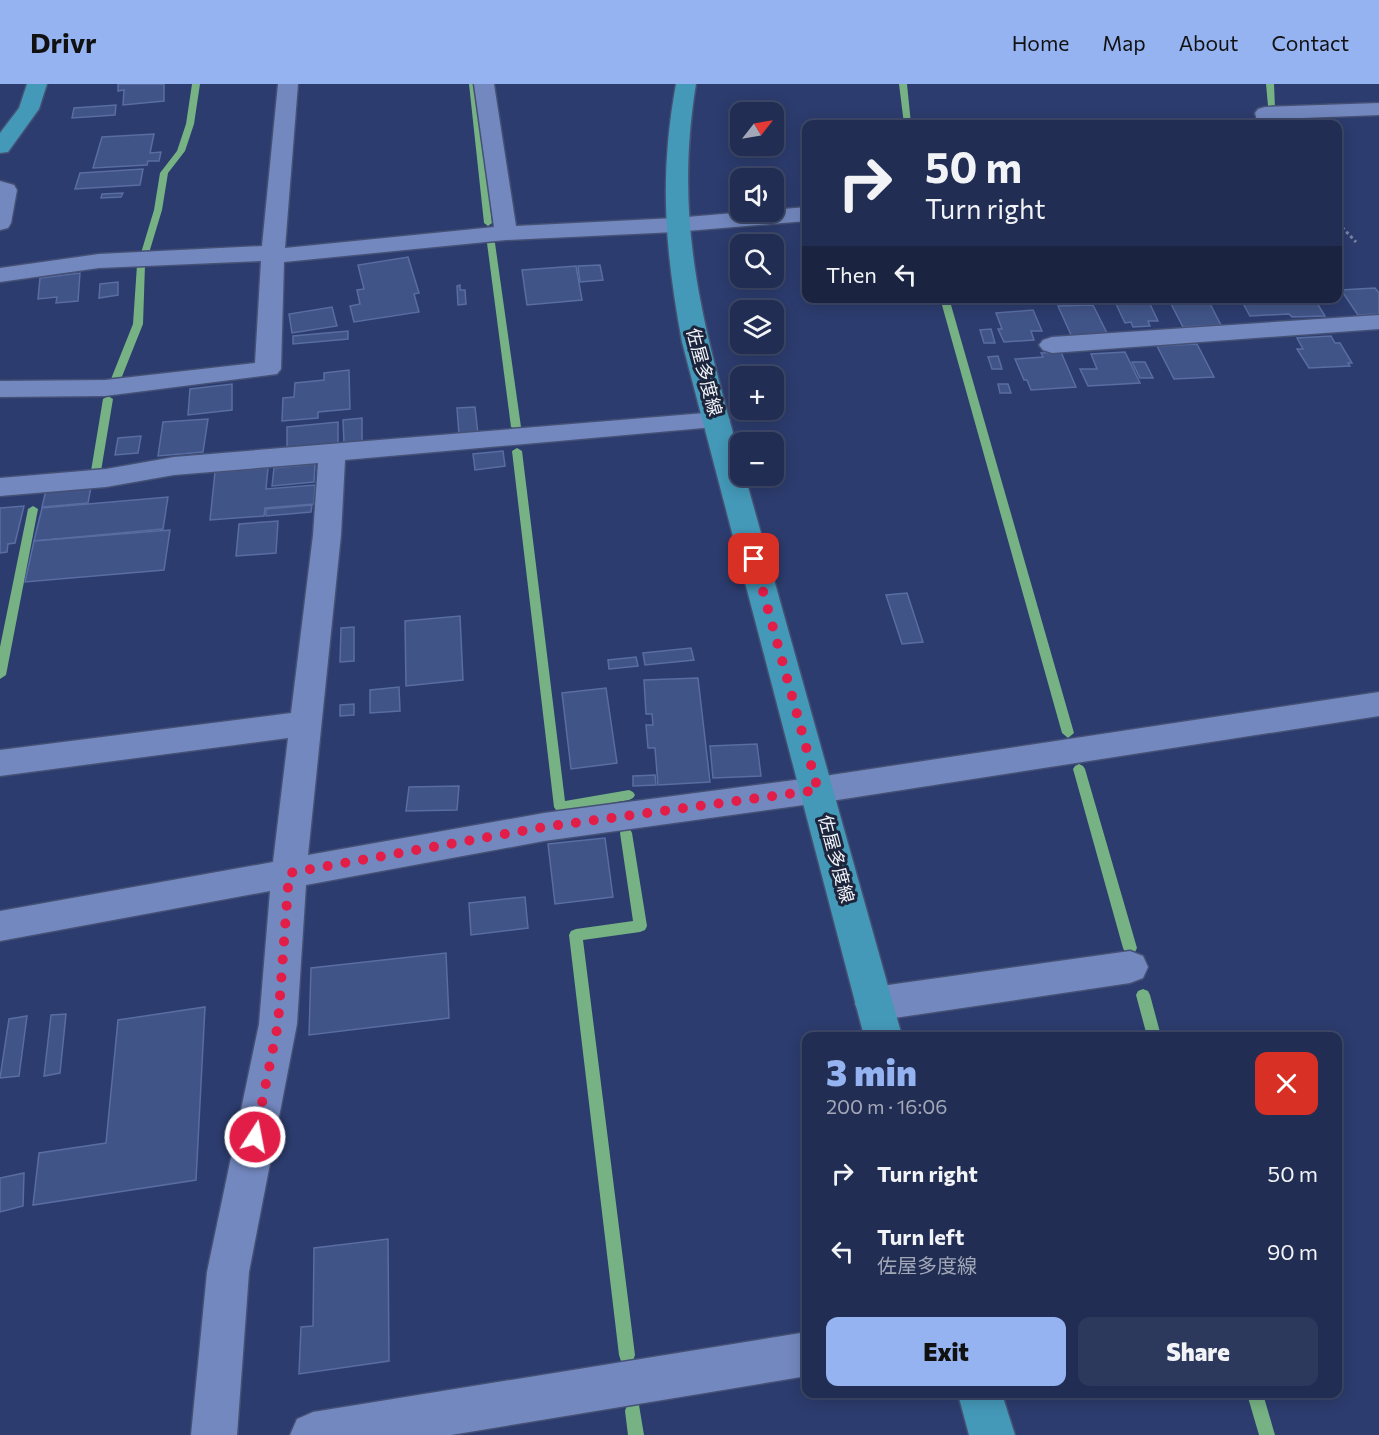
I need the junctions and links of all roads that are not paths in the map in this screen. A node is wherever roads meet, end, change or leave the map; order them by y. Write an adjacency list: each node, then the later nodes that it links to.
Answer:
1 (37, 84): 7 (main road)
2 (288, 84): 13 (street)
3 (484, 84): 12 (street)
4 (686, 84): 11 (main road, 佐屋多度線)
5 (1379, 109): 6 (street)
6 (1264, 112)
7 (0, 147)
8 (0, 188): 10 (street)
9 (802, 214): 11 (street)
10 (0, 223)
11 (675, 225): 12 (street); 18 (main road, 佐屋多度線)
12 (506, 233): 13 (street)
13 (273, 254): 14 (street); 17 (street)
14 (0, 275)
15 (1379, 322): 16 (street)
16 (1052, 345)
17 (0, 389)
18 (717, 420): 19 (street); 24 (main road, 佐屋多度線)
19 (332, 454): 20 (street); 22 (street)
20 (0, 487)
21 (1379, 705): 24 (street)
22 (306, 723): 23 (street); 25 (street)
23 (0, 763)
24 (818, 790): 25 (street); 28 (main road, 佐屋多度線)
25 (289, 873): 26 (street); 31 (street)
26 (0, 926)
27 (1130, 967): 28 (street)
28 (879, 1020)
29 (802, 1355): 32 (street)
30 (981, 1398): 33 (main road)
31 (214, 1435)
32 (313, 1435)
33 (992, 1435)

